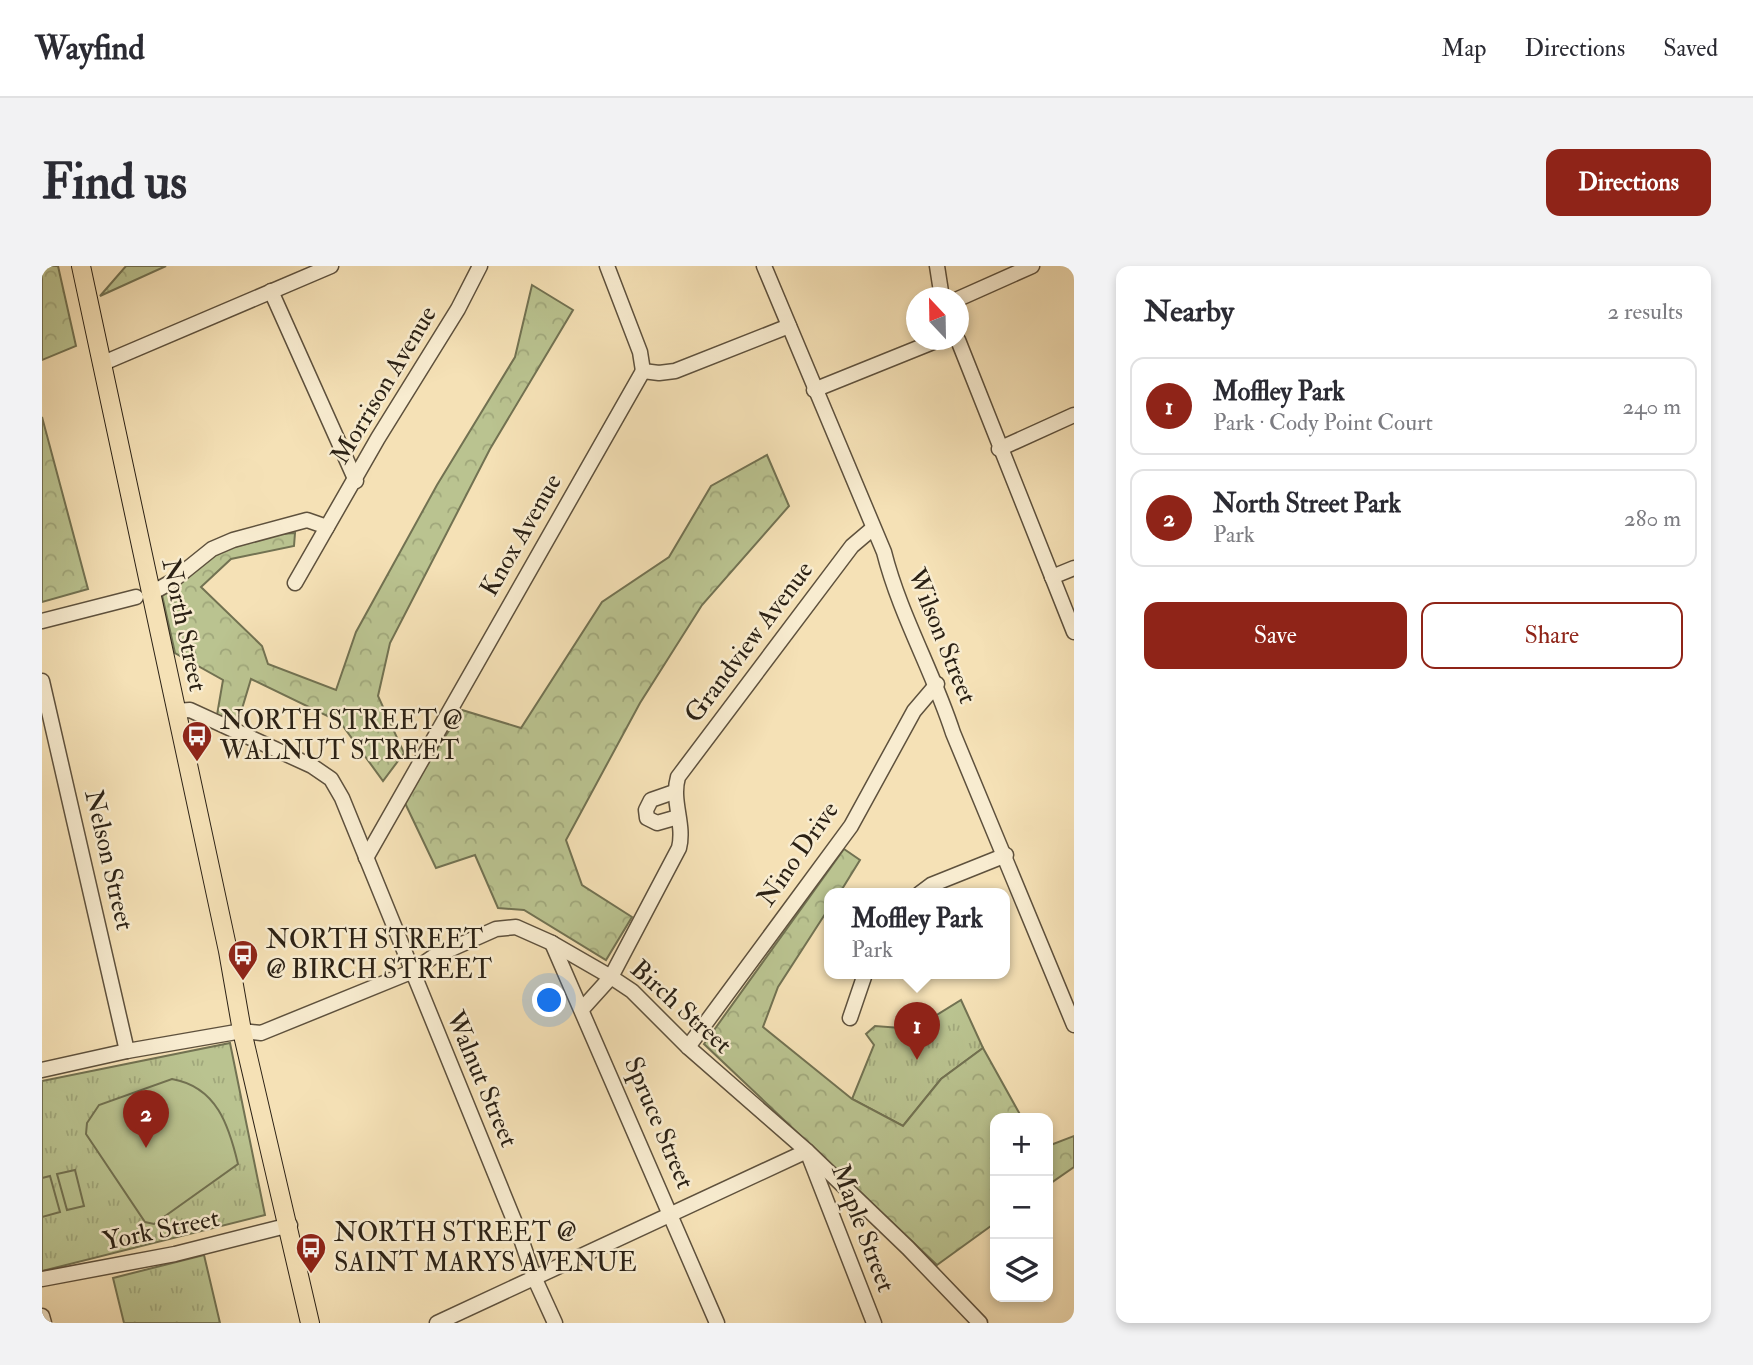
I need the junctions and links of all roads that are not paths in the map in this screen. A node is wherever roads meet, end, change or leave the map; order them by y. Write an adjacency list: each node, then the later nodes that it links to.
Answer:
1 (81, 266): 14 (main road, North Street)
2 (331, 266): 9 (street)
3 (480, 266): 19 (street, Morrison Avenue)
4 (607, 266): 15 (street)
5 (764, 266): 11 (street, Wilson Street)
6 (937, 266): 8 (street)
7 (1032, 266): 10 (street)
8 (940, 287)
9 (271, 291): 14 (street); 19 (street)
10 (969, 294)
11 (789, 326): 15 (street); 16 (street, Wilson Street)
12 (913, 350): 16 (street)
13 (962, 350): 18 (street)
14 (101, 364): 25 (main road, North Street)
15 (643, 371): 34 (street, Knox Avenue)
16 (814, 390): 21 (street, Wilson Street)
17 (1074, 415): 18 (street)
18 (999, 449): 23 (street)
19 (356, 481): 20 (street, Morrison Avenue)
20 (327, 527): 24 (street, Morrison Avenue); 25 (street)
21 (872, 529): 29 (street, Wilson Street); 31 (street, Grandview Avenue)
22 (1074, 568): 23 (street)
23 (1052, 576): 27 (street)
24 (295, 583)
25 (143, 596): 26 (street); 30 (main road, North Street)
26 (42, 621)
27 (1074, 632)
28 (42, 681): 45 (street, Nelson Street)
29 (937, 684): 33 (street, Wilson Street); 44 (street, Nino Drive)
30 (176, 711): 34 (street, Walnut Street); 43 (main road, North Street)
31 (674, 792): 32 (street); 32 (street)
32 (678, 817): 38 (street)
33 (1006, 855): 35 (street); 42 (street, Wilson Street)
34 (366, 858): 37 (street, Walnut Street)
35 (927, 888)
36 (552, 943): 37 (street, Birch Street); 38 (street, Birch Street); 40 (street, Spruce Street)
37 (411, 972): 43 (street, Birch Street); 50 (street, Walnut Street)
38 (611, 977): 40 (street); 44 (street, Birch Street)
39 (863, 979): 41 (street)
40 (583, 1007): 48 (street, Spruce Street)
41 (850, 1018)
42 (1074, 1025)
43 (242, 1031): 45 (street, Birch Street); 49 (main road, North Street)
44 (688, 1047): 47 (street, Birch Street)
45 (127, 1051): 46 (street, Birch Street)
46 (42, 1070)
47 (807, 1151): 48 (street); 58 (street, Maple Street); 59 (street, Birch Street)
48 (672, 1214): 50 (street); 57 (street, Spruce Street)
49 (290, 1225): 51 (street, York Street); 54 (main road, North Street)
50 (534, 1277): 55 (street); 56 (street, Walnut Street)
51 (42, 1279)
52 (42, 1316): 53 (street)
53 (44, 1323)
54 (310, 1323)
55 (437, 1323)
56 (555, 1323)
57 (717, 1323)
58 (874, 1323)
59 (980, 1323)

